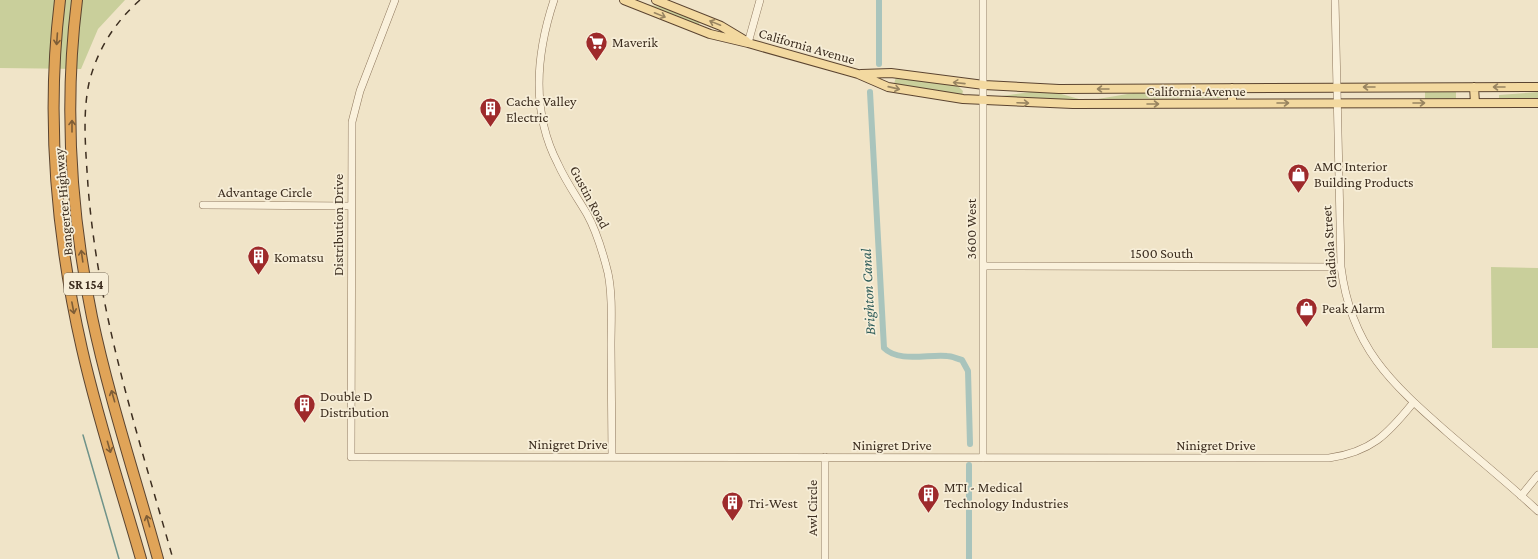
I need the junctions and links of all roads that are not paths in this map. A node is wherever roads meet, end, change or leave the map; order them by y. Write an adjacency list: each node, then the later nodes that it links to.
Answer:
1 (60, 0): 36 (highway, Bangerter Highway / SR 154, one-way to 36)
2 (77, 0): 37 (highway, Bangerter Highway / SR 154, one-way to 2)
3 (395, 0): 25 (street, Distribution Drive)
4 (554, 0): 30 (street, Gustin Road)
5 (624, 0): 10 (main road, California Avenue, one-way to 10)
6 (656, 0): 10 (main road, California Avenue, one-way to 6)
7 (760, 0): 10 (street)
8 (984, 0): 12 (street, 3600 West)
9 (1335, 0): 16 (street, Gladiola Street)
10 (748, 43): 11 (main road, California Avenue)
11 (858, 74): 12 (main road, California Avenue, one-way to 11); 18 (main road, California Avenue, one-way to 18)
12 (984, 85): 17 (main road, California Avenue); 18 (street, 3600 West)
13 (1474, 87): 14 (main road, California Avenue, one-way to 13); 16 (main road, California Avenue, one-way to 16); 22 (main road)
14 (1538, 87)
15 (1232, 88): 16 (main road, California Avenue); 17 (main road, California Avenue, one-way to 17); 20 (main road)
16 (1338, 88): 21 (street, Gladiola Street)
17 (1087, 89): 23 (main road)
18 (984, 101): 23 (main road, California Avenue, one-way to 23); 26 (street, 3600 West)
19 (1538, 102): 22 (main road, California Avenue)
20 (1232, 103): 21 (main road, California Avenue, one-way to 21); 23 (main road, California Avenue, one-way to 20)
21 (1338, 103): 22 (main road, California Avenue, one-way to 22); 27 (street, Gladiola Street)
22 (1475, 103)
23 (1087, 104)
24 (203, 205): 25 (street, Advantage Circle)
25 (351, 206): 29 (street, Distribution Drive)
26 (984, 266): 27 (street, 1500 South); 32 (street, 3600 West)
27 (1341, 267): 28 (street, Gladiola Street)
28 (1413, 403): 32 (street, Ninigret Drive); 34 (street, Gladiola Street)
29 (351, 457): 30 (street, Ninigret Drive)
30 (612, 457): 31 (street, Ninigret Drive)
31 (825, 458): 32 (street, Ninigret Drive); 38 (street, Awl Circle)
32 (983, 458)
33 (1538, 475): 34 (street)
34 (1522, 496): 35 (street, Gladiola Street)
35 (1538, 510)
36 (141, 559)
37 (158, 559)
38 (825, 559)

